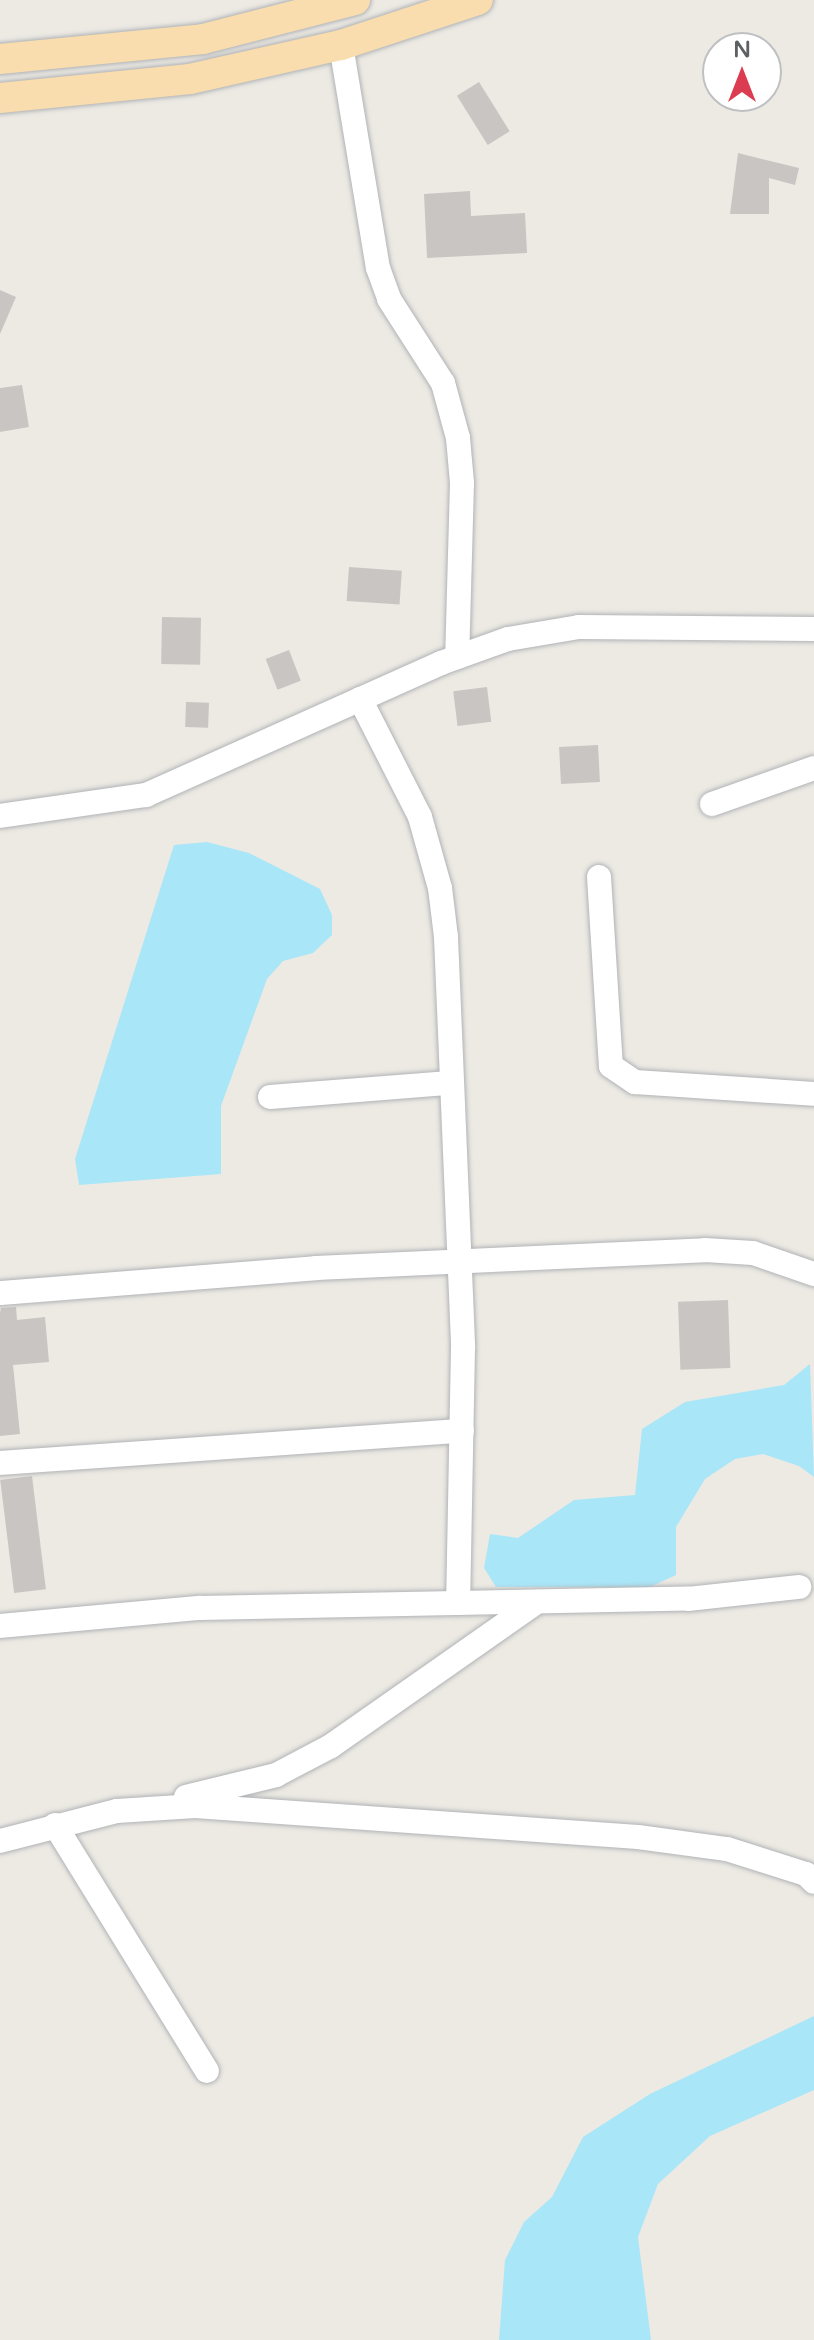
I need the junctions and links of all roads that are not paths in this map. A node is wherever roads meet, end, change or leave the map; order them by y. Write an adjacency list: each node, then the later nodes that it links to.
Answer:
1 (355, 0): 4 (main road)
2 (478, 0): 3 (main road)
3 (341, 45): 5 (main road); 7 (street)
4 (0, 59)
5 (0, 98)
6 (814, 629): 7 (street)
7 (457, 657): 8 (street)
8 (360, 699): 11 (street); 13 (street)
9 (814, 768): 10 (street)
10 (712, 804)
11 (0, 816)
12 (599, 877): 14 (street)
13 (449, 1083): 15 (street); 16 (street)
14 (814, 1094)
15 (270, 1097)
16 (458, 1260): 17 (street); 18 (street); 19 (street)
17 (814, 1274)
18 (0, 1293)
19 (462, 1431): 20 (street); 23 (street)
20 (0, 1463)
21 (799, 1587): 22 (street)
22 (537, 1602): 23 (street); 25 (street)
23 (458, 1603): 24 (street)
24 (0, 1626)
25 (156, 1805): 26 (street); 28 (street)
26 (55, 1825): 27 (street); 29 (street)
27 (0, 1841)
28 (814, 1882)
29 (207, 2071)

